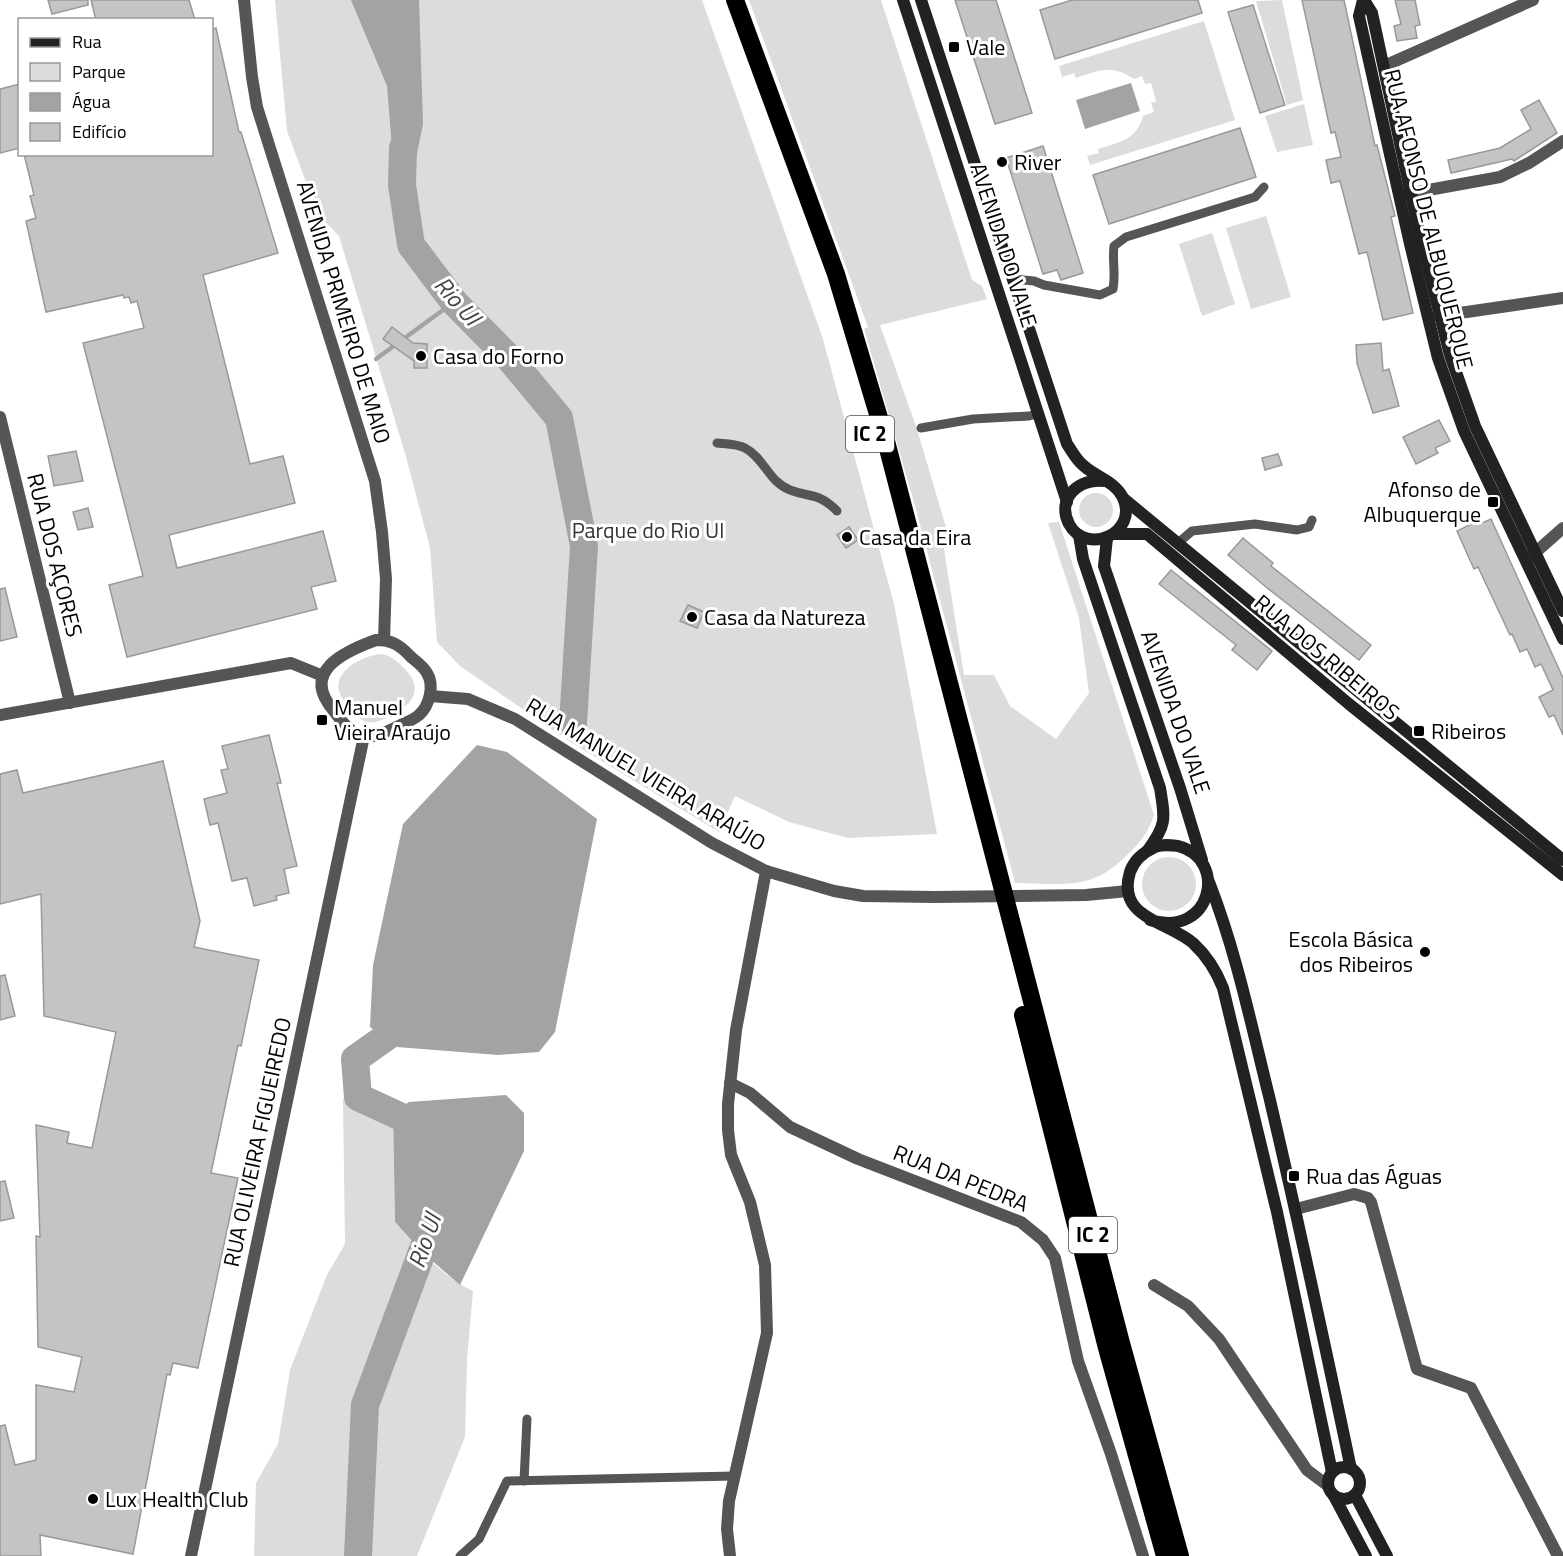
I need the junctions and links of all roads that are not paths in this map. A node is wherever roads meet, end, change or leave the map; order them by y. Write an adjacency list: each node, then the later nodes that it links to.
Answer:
1 (244, 0): 31 (street, AVENIDA PRIMEIRO DE MAIO)
2 (723, 0): 41 (highway, IC 2)
3 (735, 0): 41 (highway, IC 2)
4 (903, 0): 15 (main road, AVENIDA DO VALE)
5 (921, 0): 12 (main road, AVENIDA DO VALE)
6 (1364, 0): 8 (main road, RUA AFONSO DE ALBUQUERQUE); 11 (main road, RUA AFONSO DE ALBUQUERQUE)
7 (1533, 0): 8 (street)
8 (1384, 66): 11 (main road, RUA AFONSO DE ALBUQUERQUE)
9 (1563, 141): 11 (street)
10 (1264, 187): 12 (lane)
11 (1405, 194): 14 (main road, RUA AFONSO DE ALBUQUERQUE); 28 (main road, RUA AFONSO DE ALBUQUERQUE)
12 (1013, 279): 19 (main road, AVENIDA DO VALE)
13 (1563, 298): 14 (street)
14 (1439, 316): 28 (main road, RUA AFONSO DE ALBUQUERQUE)
15 (1037, 414): 17 (lane); 21 (main road, AVENIDA DO VALE)
16 (0, 417): 34 (street, RUA DOS AÇORES)
17 (921, 428)
18 (717, 443): 22 (lane)
19 (1104, 481): 20 (main road, AVENIDA DO VALE); 21 (main road)
20 (1124, 500): 26 (main road, AVENIDA DO VALE); 27 (main road, RUA DOS RIBEIROS)
21 (1067, 502): 25 (main road, AVENIDA DO VALE)
22 (837, 511)
23 (1312, 520): 27 (lane)
24 (1563, 528): 28 (street)
25 (1079, 535): 26 (main road); 37 (main road, AVENIDA DO VALE)
26 (1111, 536): 39 (main road, AVENIDA DO VALE); 42 (main road, RUA DOS RIBEIROS)
27 (1178, 543): 38 (main road, RUA DOS RIBEIROS)
28 (1531, 557): 29 (main road, RUA AFONSO DE ALBUQUERQUE); 30 (main road, RUA AFONSO DE ALBUQUERQUE)
29 (1563, 611)
30 (1563, 639)
31 (384, 640): 32 (street); 33 (street)
32 (323, 676): 34 (street); 36 (street)
33 (430, 696): 36 (street); 40 (street, RUA MANUEL VIEIRA ARAÚJO)
34 (70, 703): 35 (street)
35 (0, 715)
36 (364, 736): 58 (street, RUA OLIVEIRA FIGUEIREDO)
37 (1147, 850): 39 (main road); 44 (main road)
38 (1563, 860)
39 (1203, 864): 43 (main road)
40 (766, 871): 44 (street, RUA MANUEL VIEIRA ARAÚJO); 47 (street)
41 (994, 875): 45 (highway, IC 2)
42 (1563, 875)
43 (1208, 879): 46 (main road); 48 (main road)
44 (1128, 891): 46 (main road)
45 (1004, 914): 62 (highway, IC 2); 63 (highway, IC 2)
46 (1150, 920): 52 (main road)
47 (730, 1083): 53 (street); 61 (street, RUA DA PEDRA)
48 (1296, 1209): 51 (main road); 66 (street)
49 (1154, 1285): 55 (street)
50 (527, 1419): 54 (lane)
51 (1351, 1469): 52 (main road); 56 (main road)
52 (1332, 1472): 55 (main road)
53 (734, 1476): 54 (lane); 60 (street)
54 (524, 1481): 59 (lane)
55 (1327, 1485): 57 (main road)
56 (1355, 1495): 57 (main road); 65 (main road)
57 (1334, 1496): 64 (main road)
58 (191, 1556)
59 (460, 1556)
60 (730, 1556)
61 (1143, 1556)
62 (1165, 1556)
63 (1180, 1556)
64 (1366, 1556)
65 (1387, 1556)
66 (1558, 1556)

